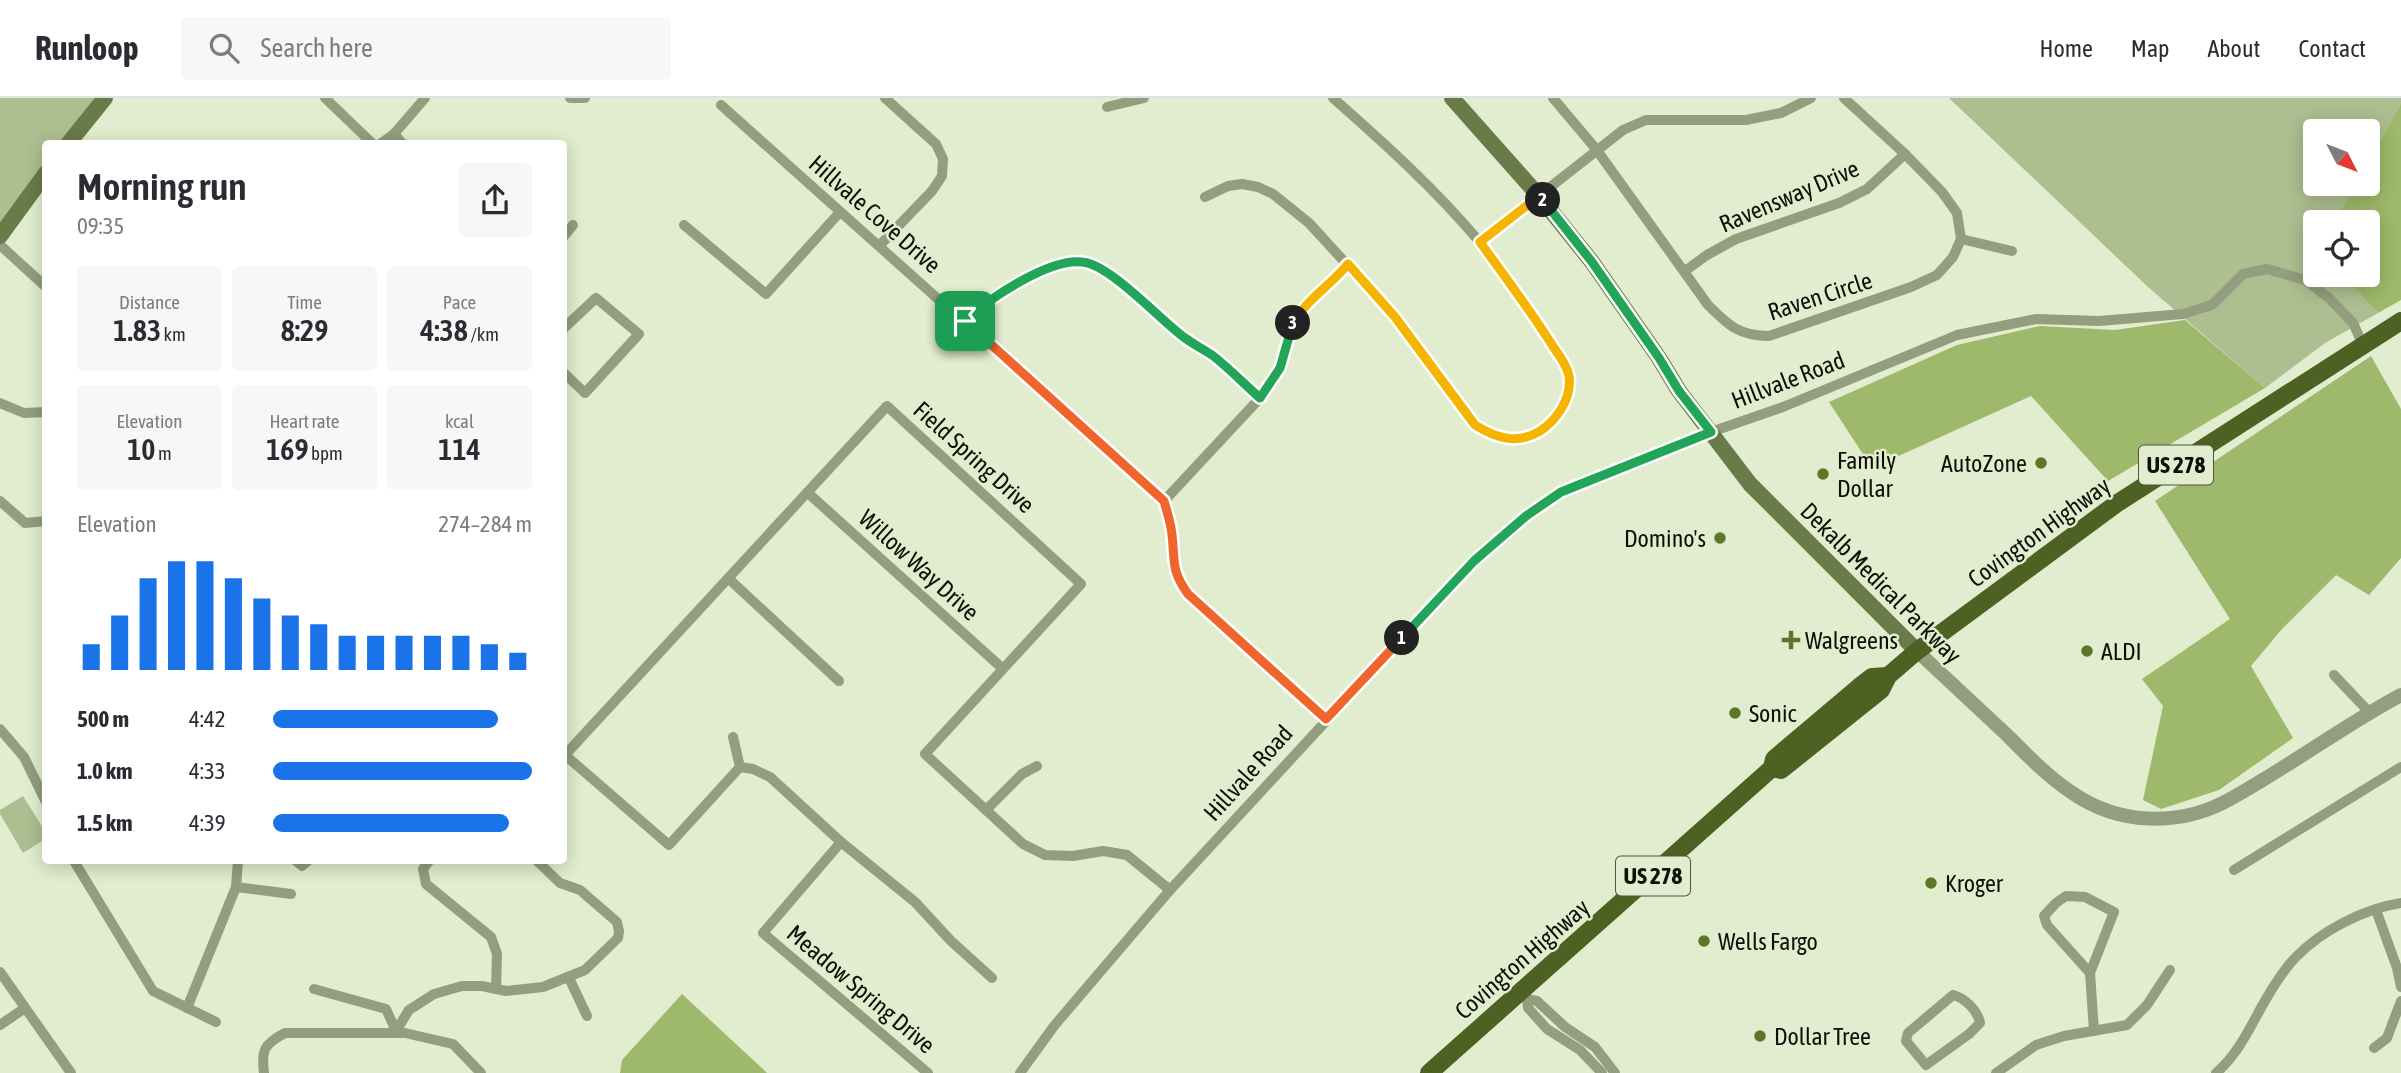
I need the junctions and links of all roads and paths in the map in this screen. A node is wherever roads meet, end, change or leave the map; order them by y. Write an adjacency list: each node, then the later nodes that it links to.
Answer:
1 (104, 98): 17 (main road)
2 (325, 98): 13 (street)
3 (425, 98): 16 (street)
4 (570, 98): 5 (street)
5 (585, 98)
6 (885, 98): 34 (street)
7 (1144, 98): 15 (street)
8 (1333, 98): 32 (street)
9 (1452, 98): 24 (main road, Dekalb Medical Parkway)
10 (1553, 98): 21 (street, Raven Circle)
11 (1811, 98): 21 (street)
12 (1844, 98): 22 (street)
13 (338, 102): 18 (street)
14 (721, 105): 26 (street, Hillvale Cove Drive)
15 (1107, 107)
16 (394, 134): 19 (street); 20 (street)
17 (71, 140)
18 (370, 140)
19 (386, 140)
20 (399, 140)
21 (1596, 149): 24 (street); 37 (street, Raven Circle)
22 (1905, 154): 31 (street); 37 (street, Ravensway Drive)
23 (42, 178): 30 (main road)
24 (1539, 196): 32 (street); 47 (main road, Dekalb Medical Parkway)
25 (1205, 197): 36 (street)
26 (840, 212): 28 (street); 34 (street, Hillvale Cove Drive)
27 (573, 225): 29 (street)
28 (684, 225)
29 (567, 232)
30 (0, 236)
31 (1961, 239): 35 (street); 37 (street, Raven Circle)
32 (1480, 242): 36 (street)
33 (0, 245): 38 (street)
34 (880, 246): 40 (street, Hillvale Cove Drive)
35 (2012, 251)
36 (1348, 264): 44 (street)
37 (1685, 271)
38 (42, 283)
39 (567, 320): 43 (street)
40 (965, 321): 44 (street); 50 (street, Hillvale Cove Drive)
41 (2401, 321): 42 (main road, Covington Highway / US 278)
42 (2363, 345): 47 (street, Hillvale Road); 53 (main road, Covington Highway / US 278)
43 (567, 376)
44 (1260, 398): 50 (street)
45 (0, 403): 46 (street)
46 (42, 412)
47 (1711, 432): 53 (main road, Dekalb Medical Parkway); 59 (street, Hillvale Road)
48 (808, 493): 52 (street, Field Spring Drive); 54 (street, Willow Way Drive); 54 (street, Field Spring Drive)
49 (0, 501): 51 (street)
50 (1164, 501): 59 (street)
51 (42, 521)
52 (729, 579): 56 (street); 62 (street, Field Spring Drive)
53 (1917, 652): 58 (street, Dekalb Medical Parkway); 88 (main road, Covington Highway / US 278)
54 (1002, 668): 68 (street, Field Spring Drive)
55 (2334, 675): 58 (street)
56 (839, 681)
57 (2401, 695): 58 (street, Dekalb Medical Parkway)
58 (2369, 712)
59 (1326, 719): 76 (street, Hillvale Road)
60 (0, 729): 67 (street)
61 (733, 737): 64 (street)
62 (567, 753)
63 (567, 757): 64 (street, Field Spring Drive)
64 (740, 766): 69 (street)
65 (1037, 766): 68 (street)
66 (2401, 767): 74 (street)
67 (42, 794)
68 (986, 810): 76 (street, Field Spring Drive)
69 (841, 842): 84 (street); 102 (street, Meadow Spring Drive)
70 (76, 864): 91 (street)
71 (238, 864): 75 (street)
72 (427, 864): 87 (street)
73 (540, 864): 83 (street)
74 (2234, 870)
75 (236, 887): 77 (street); 91 (street)
76 (1170, 890): 103 (street, Hillvale Road)
77 (291, 894)
78 (2401, 903): 79 (street)
79 (2376, 909): 85 (street); 108 (street)
80 (2170, 970): 96 (street)
81 (0, 972): 90 (street)
82 (2090, 973): 82 (street); 96 (street)
83 (569, 978): 87 (street); 92 (street)
84 (992, 978)
85 (2401, 987)
86 (314, 989): 95 (street)
87 (496, 989): 95 (street)
88 (1523, 996): 104 (main road, Covington Highway / US 278); 105 (street); 106 (street)
89 (2401, 1000): 97 (street)
90 (25, 1008): 94 (street); 99 (street)
91 (187, 1009): 93 (street)
92 (587, 1016)
93 (216, 1022)
94 (0, 1025)
95 (396, 1031): 100 (street); 101 (street)
96 (2094, 1031): 107 (street)
97 (2374, 1048)
98 (1924, 1069): 98 (street)
99 (71, 1073)
100 (264, 1073)
101 (481, 1073)
102 (928, 1073)
103 (1020, 1073)
104 (1429, 1073)
105 (1601, 1073)
106 (1615, 1073)
107 (1996, 1073)
108 (2216, 1073)

